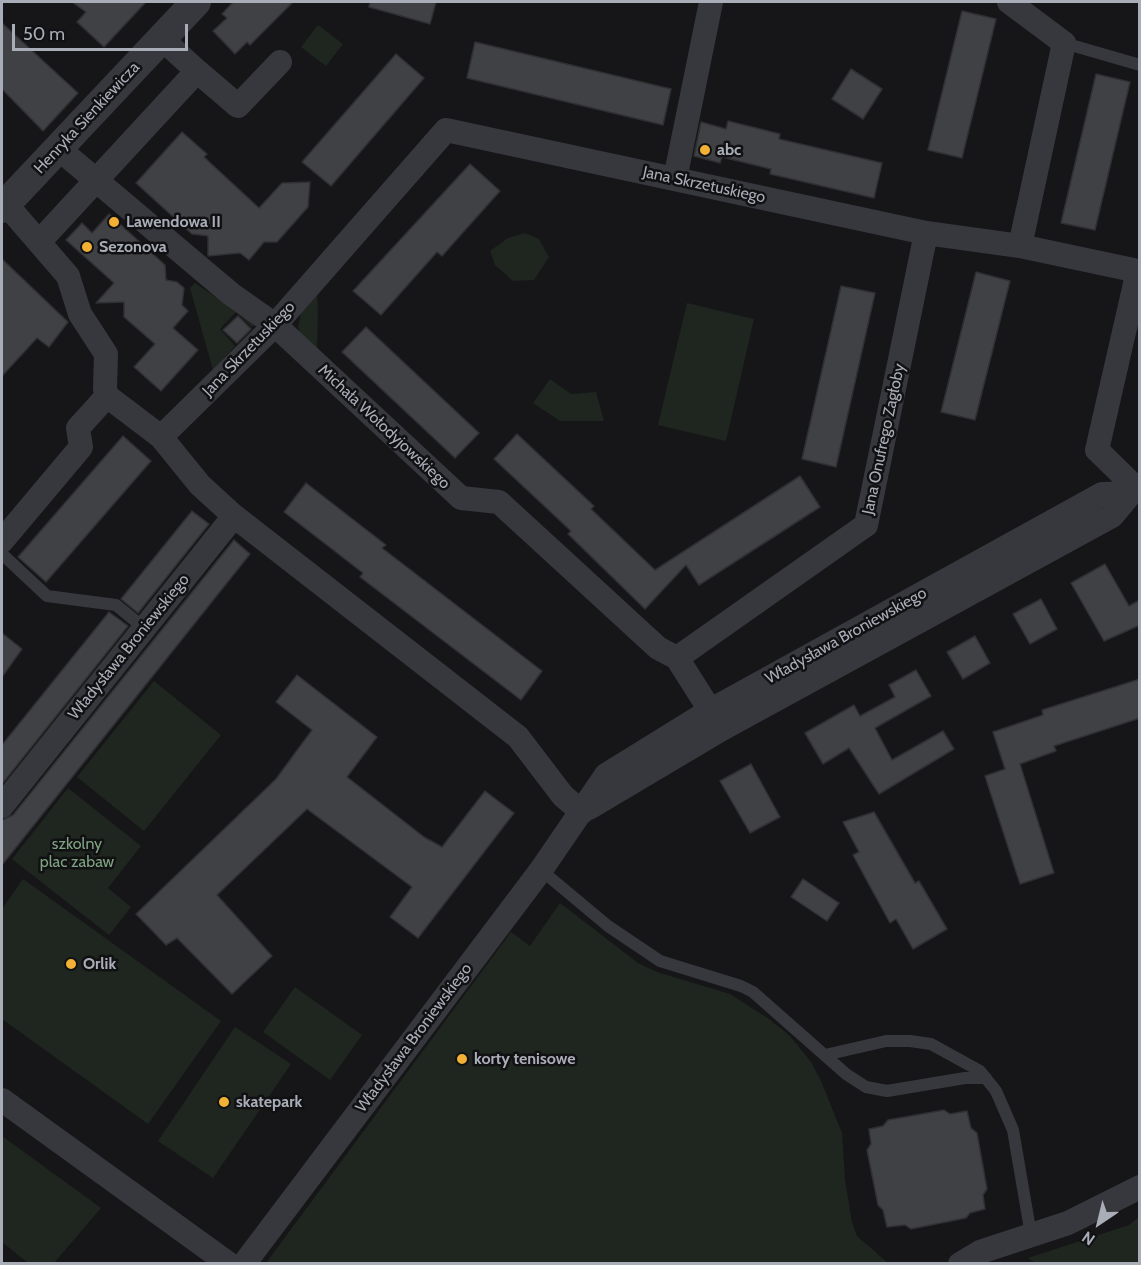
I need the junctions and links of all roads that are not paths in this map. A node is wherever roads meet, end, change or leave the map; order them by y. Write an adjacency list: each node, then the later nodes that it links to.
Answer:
1 (196, 2): 4 (street, Henryka Sienkiewicza)
2 (711, 2): 11 (street)
3 (1009, 2): 5 (street)
4 (162, 39): 8 (street); 9 (street, Henryka Sienkiewicza)
5 (1064, 43): 7 (lane); 15 (street)
6 (280, 62): 8 (street)
7 (1140, 65)
8 (196, 71): 10 (street)
9 (59, 149): 10 (street, Michała Wołodyjowskiego); 12 (street, Henryka Sienkiewicza)
10 (97, 179): 14 (street); 16 (street, Michała Wołodyjowskiego)
11 (675, 179): 13 (street, Jana Skrzetuskiego); 16 (street, Jana Skrzetuskiego)
12 (4, 206): 14 (street)
13 (926, 233): 15 (street, Jana Skrzetuskiego); 24 (street, Jana Onufrego Zagłoby)
14 (40, 242): 17 (street)
15 (1020, 246): 19 (street, Jana Skrzetuskiego)
16 (275, 326): 18 (street, Jana Skrzetuskiego); 24 (street, Michała Wołodyjowskiego)
17 (107, 396): 18 (street); 21 (street)
18 (161, 437): 20 (street)
19 (1136, 490): 25 (street, Władysława Broniewskiego)
20 (234, 516): 23 (street, Władysława Broniewskiego); 27 (street)
21 (2, 541)
22 (2, 554): 23 (lane)
23 (144, 628): 26 (street, Władysława Broniewskiego)
24 (677, 658): 25 (street, Michała Wołodyjowskiego)
25 (717, 720): 27 (street, Władysława Broniewskiego)
26 (2, 806)
27 (582, 812): 28 (street, Władysława Broniewskiego)
28 (541, 870): 29 (lane); 35 (street, Władysława Broniewskiego)
29 (825, 1055): 30 (lane); 30 (lane)
30 (986, 1078): 33 (lane)
31 (2, 1100): 34 (street)
32 (1140, 1187): 33 (street)
33 (1031, 1235): 36 (street)
34 (229, 1263)
35 (244, 1263)
36 (960, 1263)

